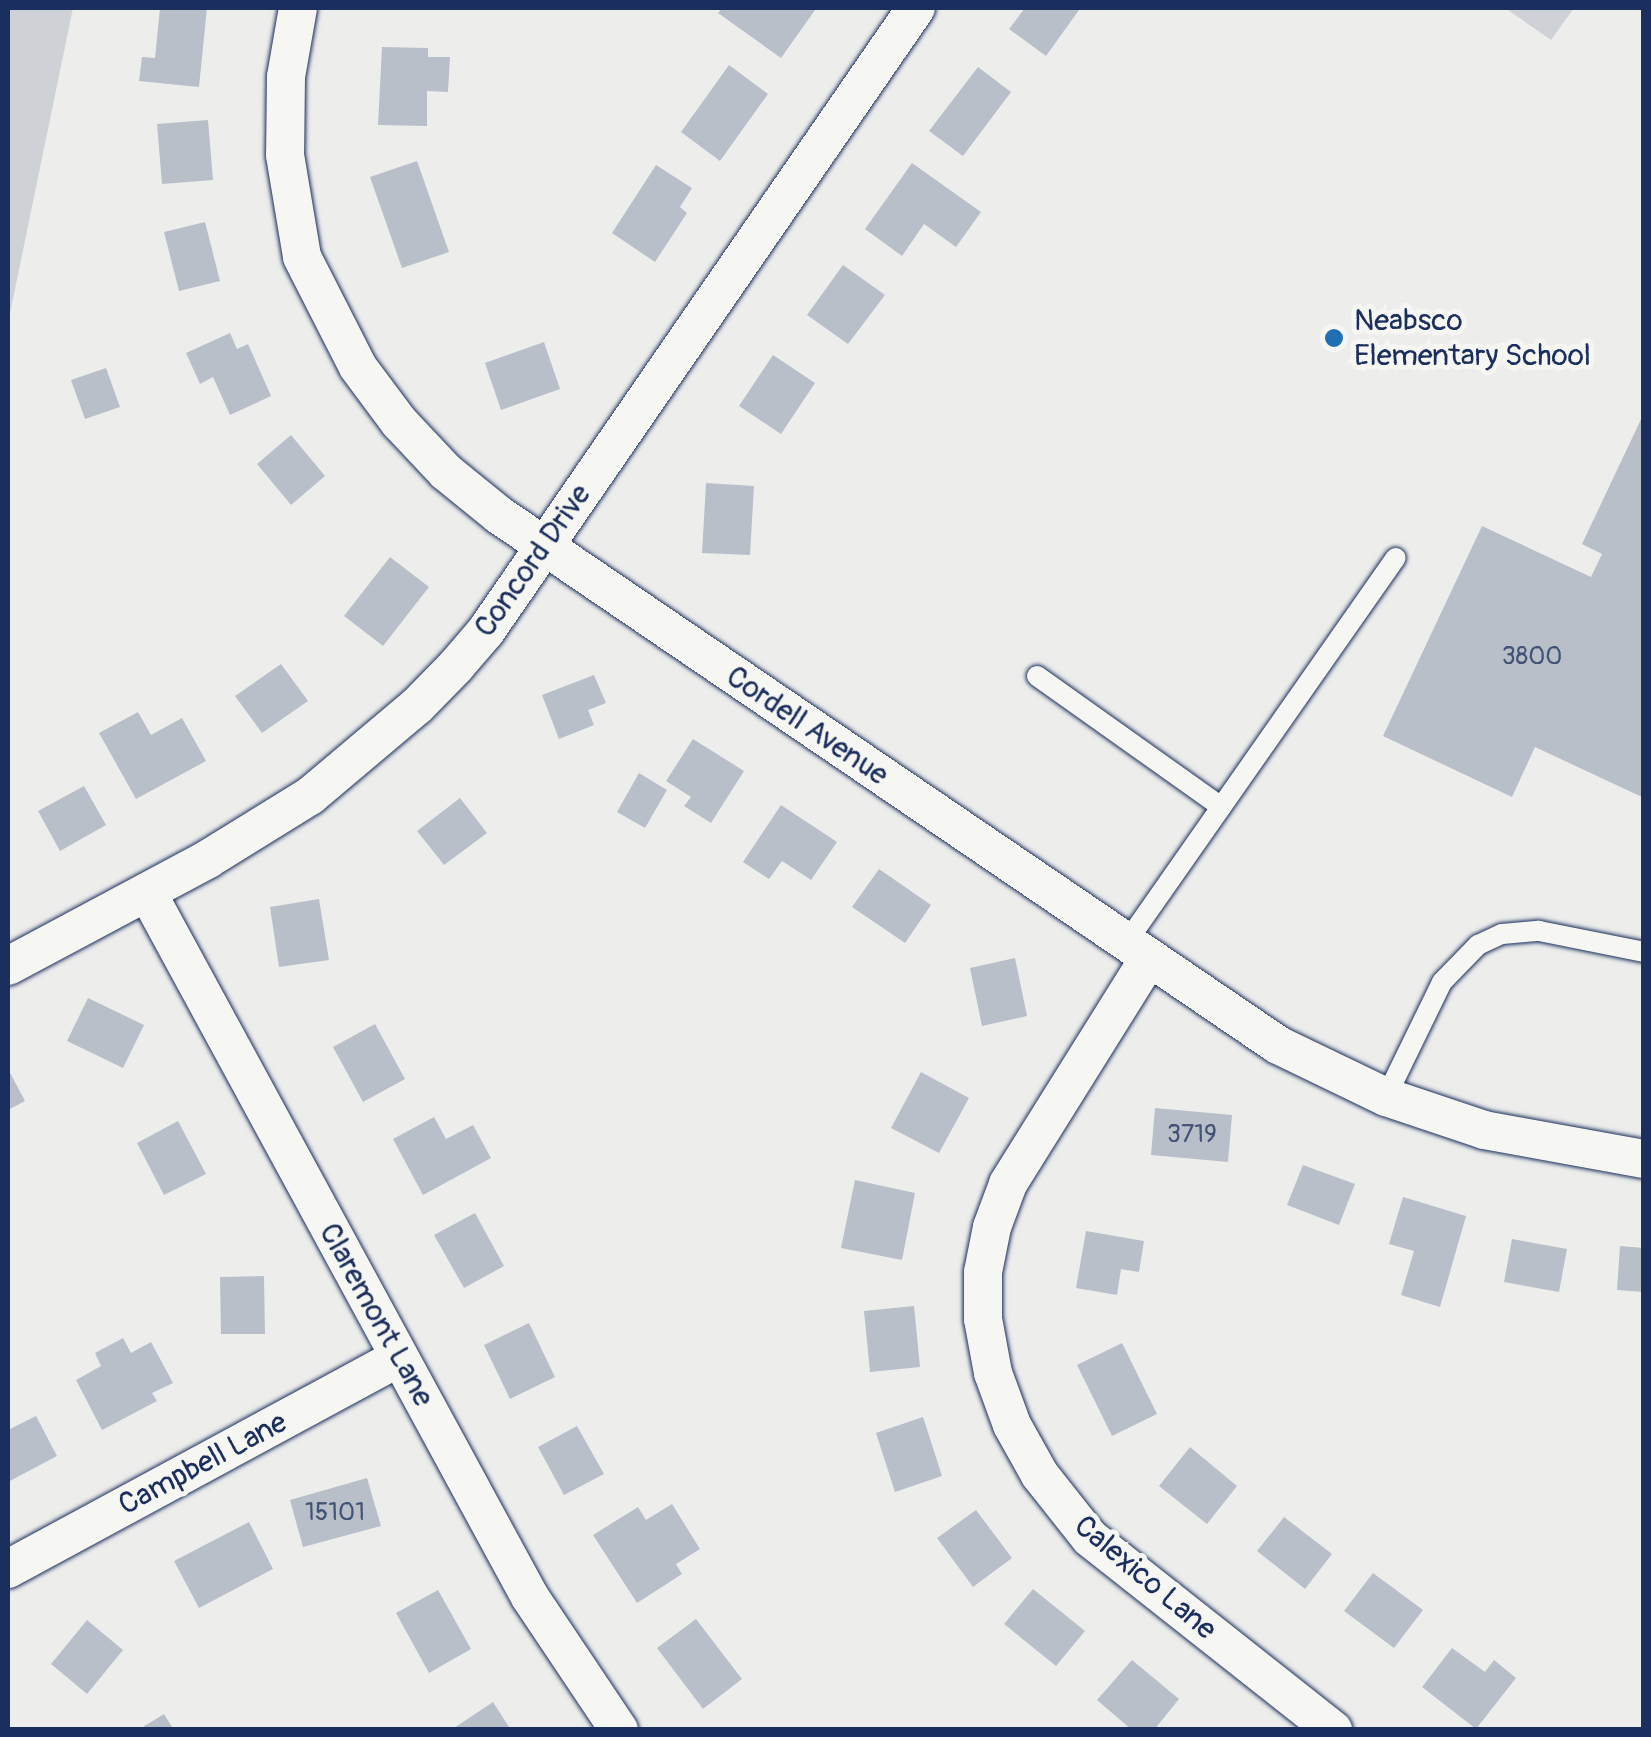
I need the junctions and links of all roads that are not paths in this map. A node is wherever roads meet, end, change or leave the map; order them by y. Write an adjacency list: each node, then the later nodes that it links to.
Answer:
1 (298, 8): 3 (street, Cordell Avenue)
2 (916, 8): 3 (street, Concord Drive)
3 (545, 547): 7 (street, Concord Drive); 8 (street, Cordell Avenue)
4 (1396, 558): 6 (lane)
5 (1036, 676): 6 (lane)
6 (1221, 808): 8 (lane)
7 (147, 892): 10 (street, Concord Drive); 13 (street, Claremont Lane)
8 (1137, 950): 11 (street, Cordell Avenue); 16 (street, Calexico Lane)
9 (1644, 952): 11 (lane)
10 (8, 966)
11 (1386, 1097): 12 (street, Cordell Avenue)
12 (1644, 1159)
13 (399, 1358): 14 (street, Campbell Lane); 15 (street, Claremont Lane)
14 (8, 1568)
15 (619, 1730)
16 (1334, 1730)

